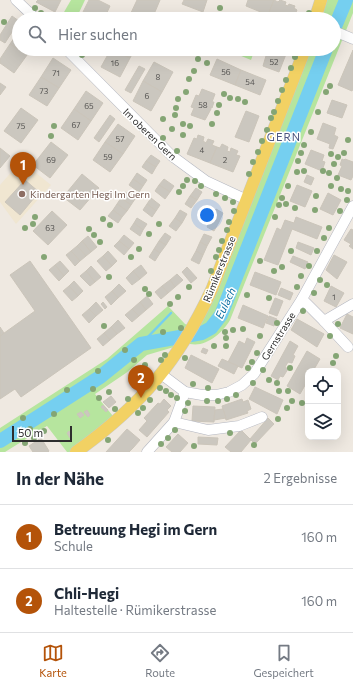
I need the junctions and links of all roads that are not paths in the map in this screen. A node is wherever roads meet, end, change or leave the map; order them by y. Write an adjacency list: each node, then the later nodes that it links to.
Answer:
1 (16, 0): 3 (street)
2 (321, 0): 4 (main road)
3 (29, 12)
4 (317, 12)
5 (341, 34): 6 (street)
6 (353, 39)
7 (73, 56): 9 (street, Im oberen Gern)
8 (302, 56): 9 (main road, Rümikerstrasse)
9 (247, 200): 15 (main road, Rümikerstrasse)
10 (353, 206): 11 (street, Gernstrasse)
11 (302, 299): 13 (street); 16 (street, Gernstrasse)
12 (353, 304): 13 (street)
13 (324, 321): 14 (street)
14 (348, 347)
15 (161, 374): 16 (street); 19 (main road, Rümikerstrasse)
16 (185, 392): 18 (street)
17 (262, 417): 18 (street)
18 (174, 422): 20 (street)
19 (76, 452)
20 (147, 452)

